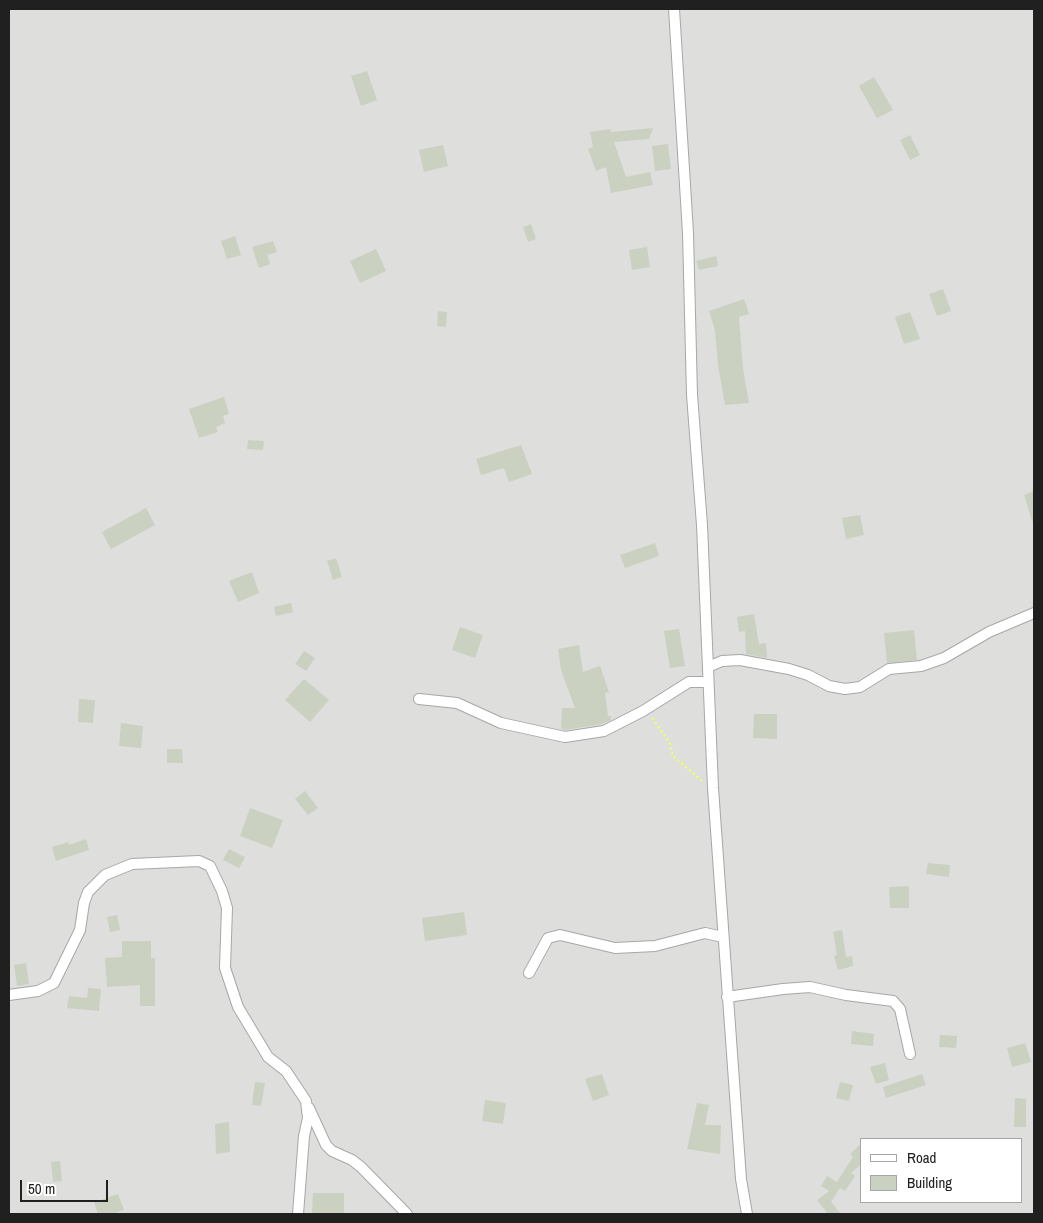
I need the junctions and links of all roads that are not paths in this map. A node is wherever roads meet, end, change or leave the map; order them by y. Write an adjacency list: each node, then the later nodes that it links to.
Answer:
1 (674, 9): 3 (street)
2 (1034, 612): 3 (street)
3 (708, 667): 4 (street)
4 (708, 682): 5 (street); 6 (street)
5 (420, 699)
6 (723, 937): 7 (street); 9 (street)
7 (530, 973)
8 (9, 995): 11 (street)
9 (727, 997): 10 (street); 14 (street)
10 (910, 1054)
11 (306, 1100): 12 (street); 13 (street)
12 (298, 1214)
13 (407, 1214)
14 (747, 1214)

